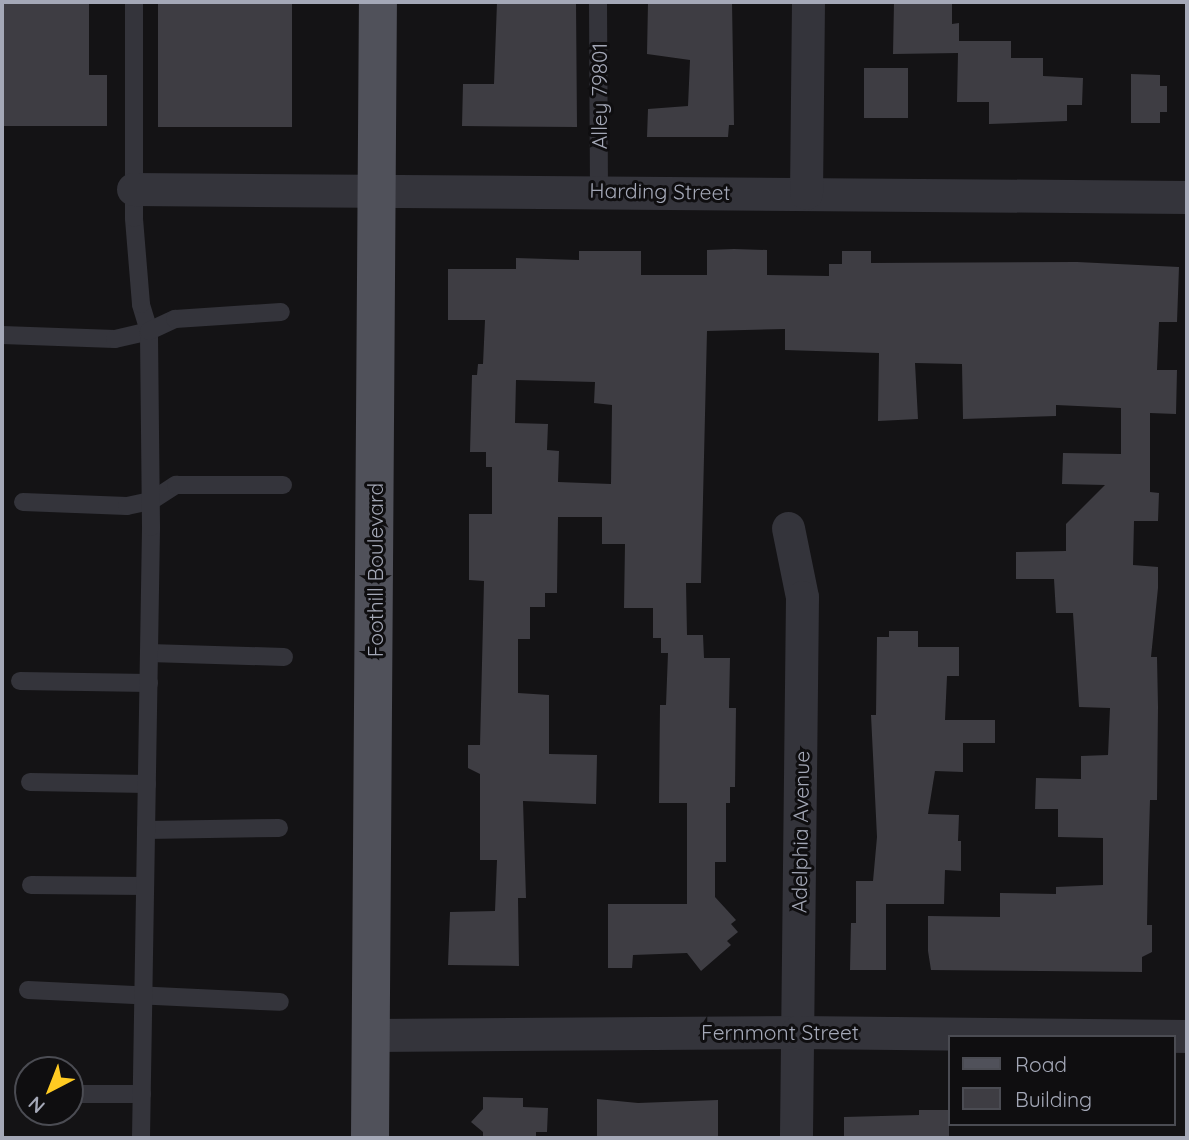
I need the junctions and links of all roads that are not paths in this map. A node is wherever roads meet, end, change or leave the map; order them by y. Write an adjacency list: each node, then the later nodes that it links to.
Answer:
1 (134, 2): 6 (lane)
2 (378, 2): 5 (main road, Foothill Boulevard)
3 (598, 2): 7 (lane, Alley 79801)
4 (808, 2): 8 (street)
5 (376, 188): 6 (street, Harding Street); 7 (street, Harding Street); 31 (main road, Foothill Boulevard)
6 (133, 189): 11 (lane)
7 (599, 190): 8 (street, Harding Street)
8 (806, 193): 9 (street, Harding Street)
9 (1187, 197)
10 (281, 312): 11 (lane)
11 (149, 331): 12 (lane); 14 (lane)
12 (2, 335)
13 (283, 485): 14 (lane)
14 (151, 501): 15 (lane); 17 (lane)
15 (23, 502)
16 (788, 528): 30 (street, Adelphia Avenue)
17 (149, 653): 18 (lane); 20 (lane)
18 (284, 657)
19 (20, 681): 20 (lane)
20 (149, 683): 22 (lane)
21 (30, 782): 22 (lane)
22 (147, 784): 24 (lane)
23 (279, 828): 24 (lane)
24 (146, 830): 26 (lane)
25 (31, 885): 26 (lane)
26 (145, 887): 28 (lane)
27 (28, 990): 28 (lane)
28 (144, 996): 29 (lane); 34 (lane)
29 (280, 1002)
30 (797, 1032): 31 (street, Fernmont Street); 32 (street, Fernmont Street); 37 (street, Adelphia Avenue)
31 (373, 1035): 36 (main road, Foothill Boulevard)
32 (1031, 1035)
33 (84, 1094): 34 (lane)
34 (142, 1094): 35 (lane)
35 (141, 1138)
36 (370, 1138)
37 (796, 1138)

